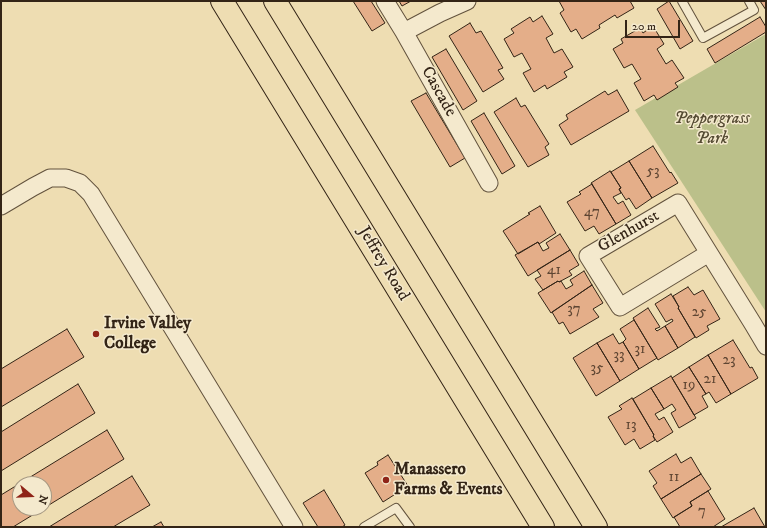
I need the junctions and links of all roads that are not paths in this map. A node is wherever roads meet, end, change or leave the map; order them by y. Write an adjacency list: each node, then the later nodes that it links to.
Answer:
1 (222, 1): 15 (main road, Jeffrey Road)
2 (275, 1): 16 (main road)
3 (385, 1): 7 (street, Cascade)
4 (466, 1): 7 (street)
5 (682, 1): 6 (lane)
6 (748, 1)
7 (404, 32): 8 (street, Cascade)
8 (489, 183)
9 (1, 206): 12 (street)
10 (709, 253): 10 (street, Glenhurst); 11 (street, Glenhurst)
11 (766, 346)
12 (294, 527)
13 (364, 527): 14 (lane)
14 (410, 527)
15 (543, 527)
16 (596, 527)

